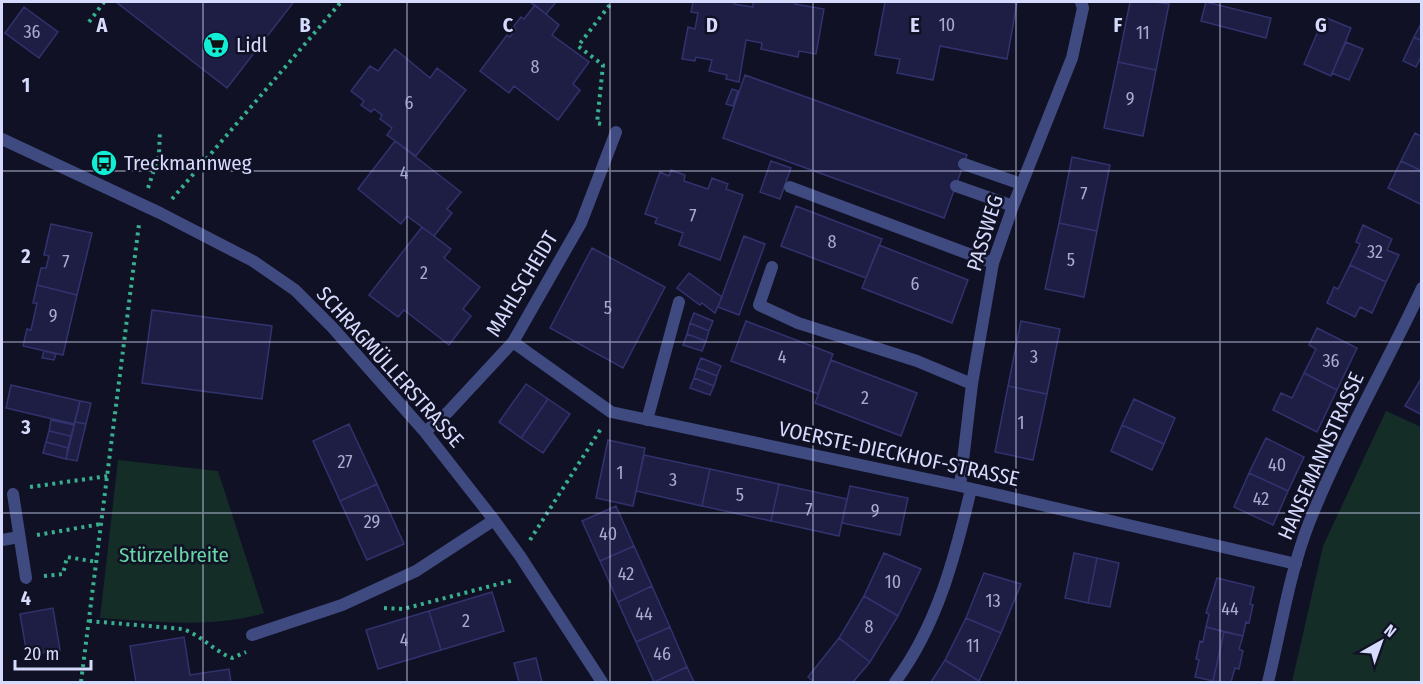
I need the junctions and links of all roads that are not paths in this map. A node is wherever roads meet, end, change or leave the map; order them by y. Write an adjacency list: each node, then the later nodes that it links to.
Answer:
1 (1081, 2): 5 (street, PASSWEG)
2 (616, 132): 13 (street, MAHLSCHEIDT)
3 (2, 139): 16 (street, SCHRAGMÜLLERSTRASSE)
4 (964, 164): 5 (street)
5 (1021, 184): 8 (street, PASSWEG)
6 (956, 186): 8 (street)
7 (790, 187): 9 (street)
8 (1013, 206): 9 (street, PASSWEG)
9 (993, 263): 14 (street, PASSWEG)
10 (772, 267): 14 (street)
11 (1422, 288): 22 (street, HANSEMANNSTRASSE)
12 (679, 302): 15 (street)
13 (513, 342): 15 (street, VOERSTE-DIECKHOF-STRASSE); 16 (street, MAHLSCHEIDT)
14 (972, 384): 17 (street, PASSWEG)
15 (647, 420): 17 (street, VOERSTE-DIECKHOF-STRASSE)
16 (425, 432): 19 (street, SCHRAGMÜLLERSTRASSE)
17 (966, 488): 22 (street, VOERSTE-DIECKHOF-STRASSE); 26 (street, PASSWEG)
18 (13, 494): 20 (street)
19 (495, 520): 24 (street); 25 (street, SCHRAGMÜLLERSTRASSE)
20 (19, 537): 21 (street); 23 (street)
21 (2, 540)
22 (1296, 564): 27 (street, HANSEMANNSTRASSE)
23 (26, 578)
24 (252, 634)
25 (602, 682)
26 (895, 682)
27 (1268, 682)

